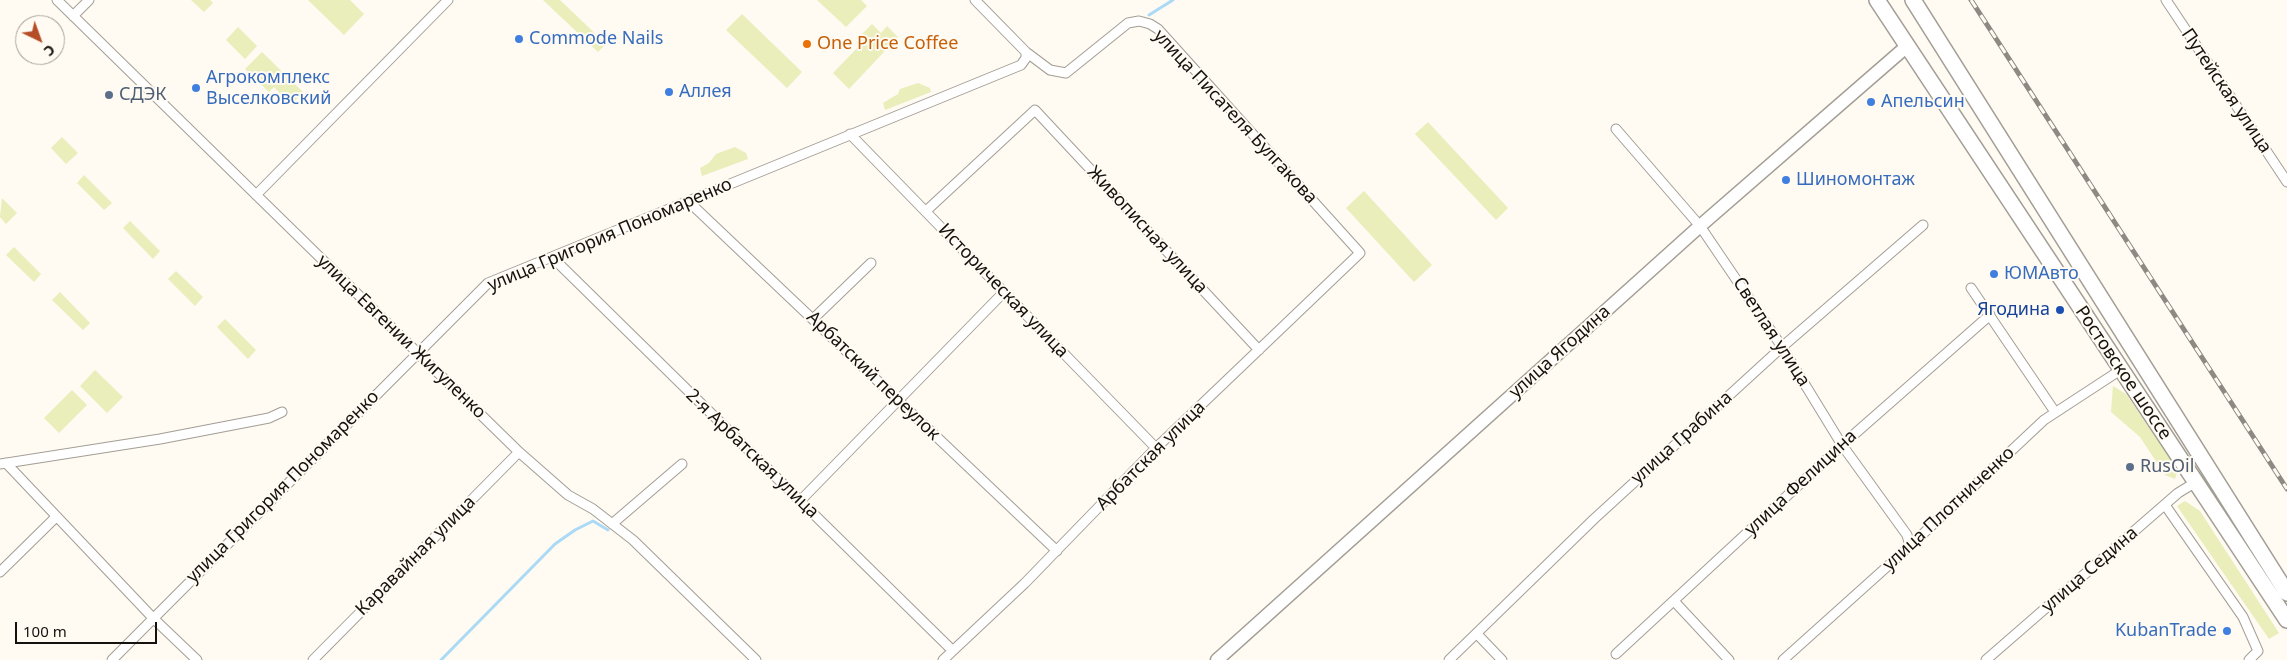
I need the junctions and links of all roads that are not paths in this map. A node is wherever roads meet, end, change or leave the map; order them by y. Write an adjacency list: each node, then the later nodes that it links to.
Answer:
1 (57, 0): 8 (street, улица Евгении Жигуленко)
2 (89, 0): 8 (street)
3 (448, 0): 14 (street)
4 (975, 0): 10 (street)
5 (1877, 0): 9 (highway, Ростовское шоссе)
6 (1913, 0): 17 (highway, Ростовское шоссе)
7 (2166, 0): 13 (street, Путейская улица)
8 (73, 16): 14 (street, улица Евгении Жигуленко)
9 (1906, 46): 18 (highway, Ростовское шоссе); 20 (street, улица Ягодина)
10 (1026, 55): 12 (street, улица Григория Пономаренко); 21 (street, улица Писателя Булгакова)
11 (1616, 129): 20 (street, Светлая улица)
12 (850, 134): 15 (street, улица Григория Пономаренко); 16 (street, Историческая улица)
13 (2287, 182)
14 (256, 195): 30 (street, улица Евгении Жигуленко)
15 (688, 201): 22 (street, улица Григория Пономаренко); 27 (street, Арбатский переулок)
16 (926, 211): 25 (street, Историческая улица); 29 (street, Живописная улица)
17 (2046, 211): 18 (highway); 48 (highway, Ростовское шоссе)
18 (2025, 224): 31 (highway, Ростовское шоссе)
19 (1923, 225): 28 (street, улица Грабина)
20 (1700, 226): 28 (street, Светлая улица); 60 (street, улица Ягодина)
21 (1360, 253): 29 (street, Арбатская улица)
22 (552, 256): 30 (street, улица Григория Пономаренко); 41 (street, 2-я Арбатская улица)
23 (871, 263): 27 (street)
24 (1971, 288): 26 (street)
25 (1004, 292): 32 (street); 36 (street, Историческая улица)
26 (1990, 316): 34 (street); 35 (street, улица Фелицина)
27 (813, 319): 32 (street, Арбатский переулок)
28 (1782, 347): 35 (street, Светлая улица); 52 (street, улица Грабина)
29 (1259, 350): 36 (street, Арбатская улица)
30 (417, 354): 37 (street, улица Евгении Жигуленко); 50 (street, улица Григория Пономаренко)
31 (2122, 369): 34 (street, улица Плотниченко); 40 (highway, Ростовское шоссе)
32 (898, 400): 41 (street); 46 (street, Арбатский переулок)
33 (282, 412): 38 (street)
34 (2055, 412): 45 (street, улица Плотниченко)
35 (1842, 445): 45 (street, Светлая улица); 49 (street, улица Фелицина)
36 (1156, 448): 46 (street, Арбатская улица)
37 (519, 452): 44 (street, улица Евгении Жигуленко); 57 (street, Каравайная улица)
38 (3, 464): 43 (street)
39 (682, 464): 44 (street)
40 (2196, 482): 42 (street, улица Седина); 51 (highway, Ростовское шоссе)
41 (800, 501): 53 (street, 2-я Арбатская улица)
42 (2165, 504): 65 (street, улица Седина); 66 (street)
43 (56, 517): 47 (street); 50 (street)
44 (612, 524): 58 (street, улица Евгении Жигуленко)
45 (1910, 546): 64 (street, улица Плотниченко)
46 (1057, 551): 53 (street, Арбатская улица)
47 (0, 572)
48 (2287, 593)
49 (1674, 601): 54 (street, улица Фелицина); 63 (street)
50 (153, 618): 55 (street, улица Григория Пономаренко); 56 (street)
51 (2287, 620)
52 (1477, 634): 61 (street, улица Грабина); 62 (street)
53 (952, 650): 59 (street, Арбатская улица)
54 (1616, 654)
55 (112, 660)
56 (197, 660)
57 (313, 660)
58 (756, 660)
59 (943, 660)
60 (1217, 660)
61 (1449, 660)
62 (1502, 660)
63 (1729, 660)
64 (1783, 660)
65 (1986, 660)
66 (2249, 660)

